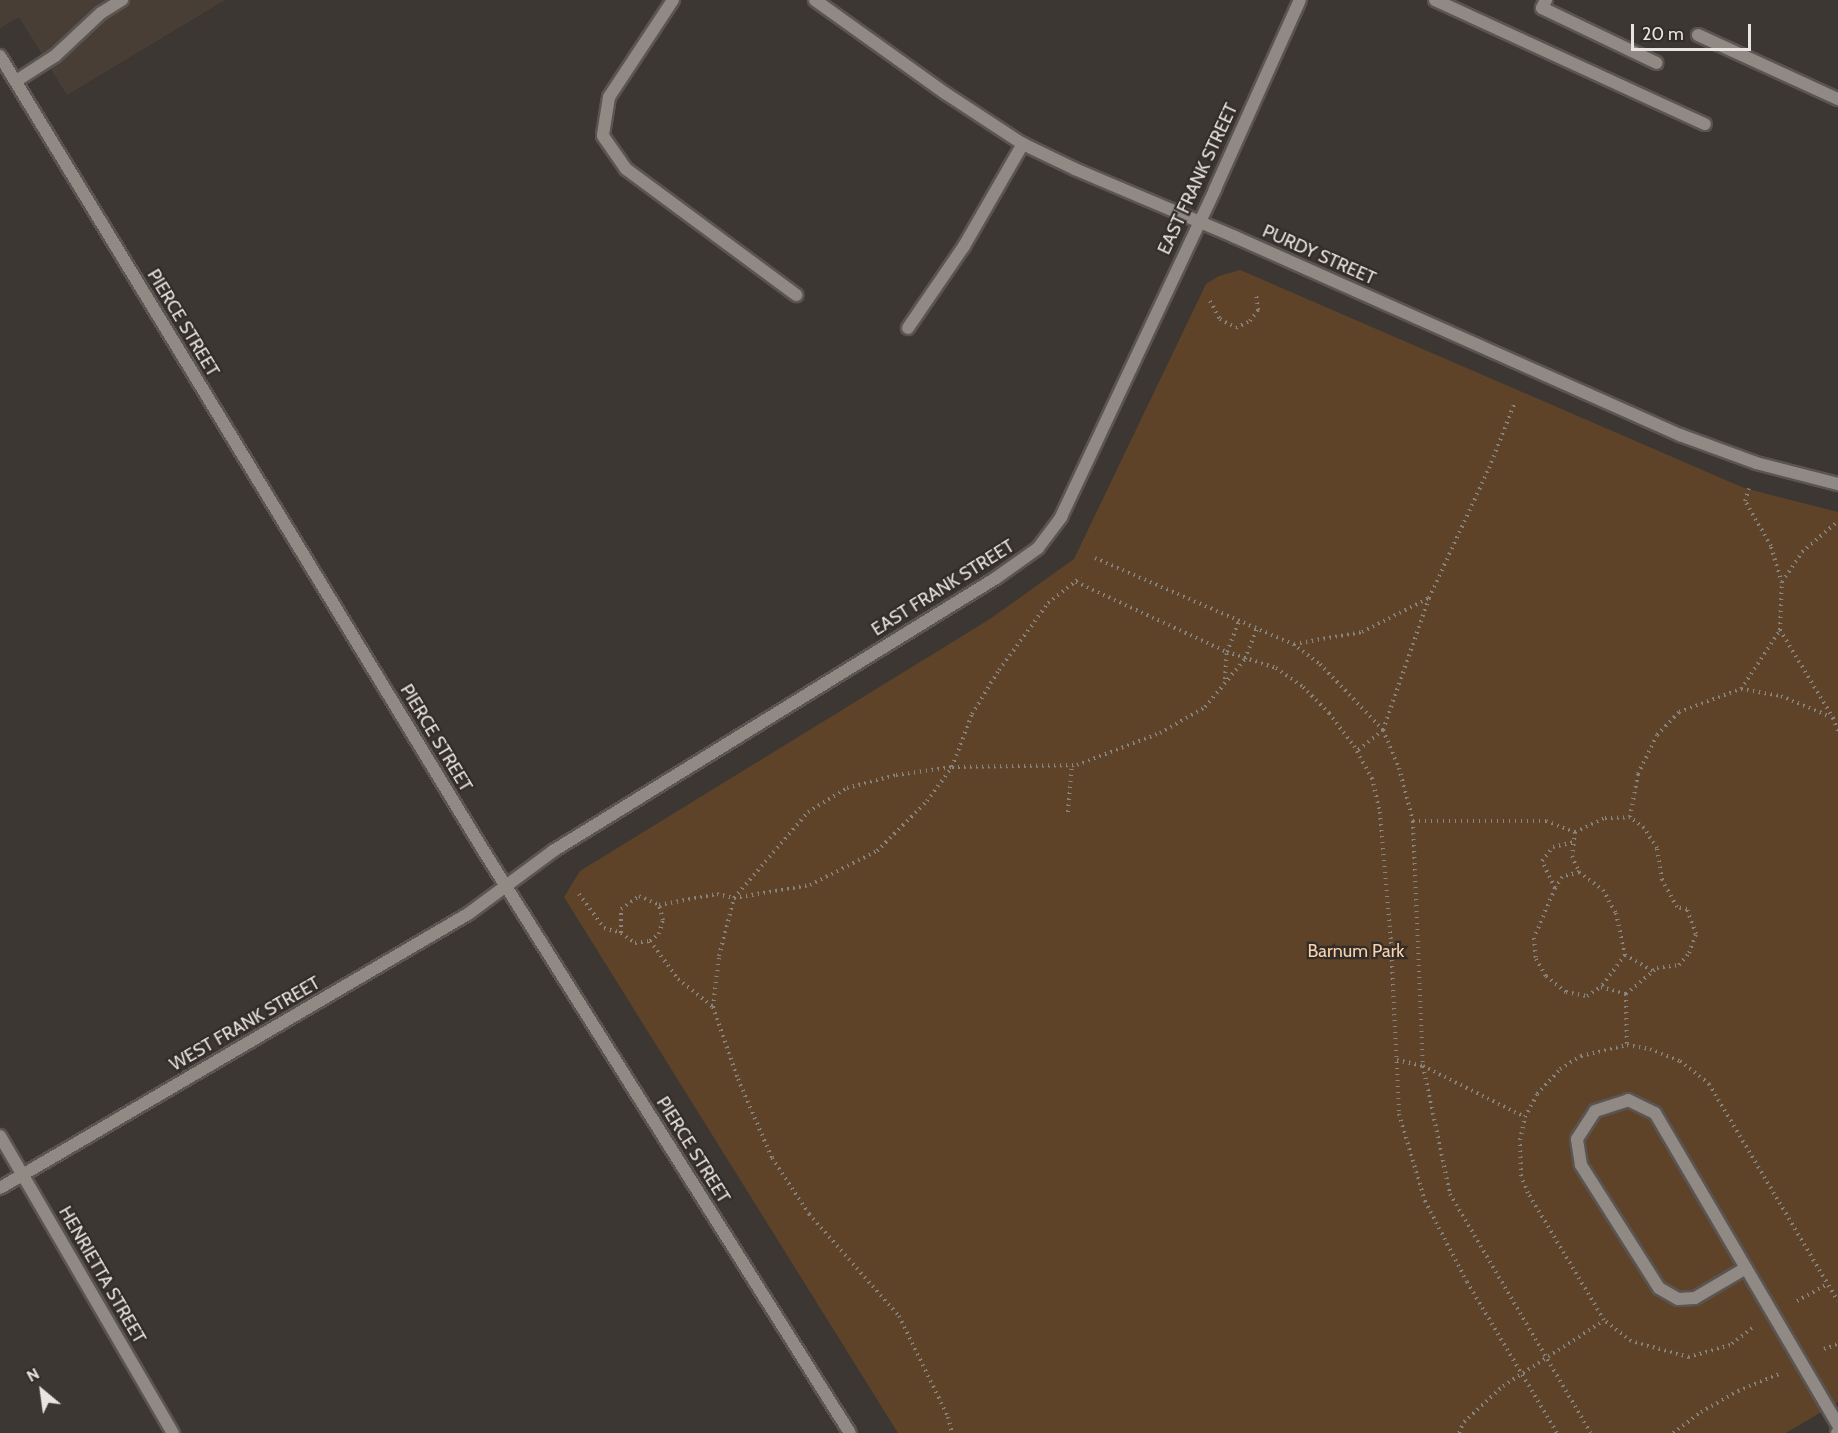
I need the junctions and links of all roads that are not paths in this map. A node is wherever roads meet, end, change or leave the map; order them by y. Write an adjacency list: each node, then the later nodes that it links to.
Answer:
1 (122, 0): 10 (street)
2 (673, 0): 15 (street)
3 (815, 0): 13 (street, PURDY STREET)
4 (1300, 0): 14 (street, EAST FRANK STREET)
5 (1435, 0): 12 (street)
6 (1546, 0): 9 (street)
7 (1698, 35): 11 (street)
8 (0, 56): 10 (street, PIERCE STREET)
9 (1657, 63)
10 (16, 81): 18 (street, PIERCE STREET)
11 (1838, 99)
12 (1706, 124)
13 (1023, 144): 14 (street, PURDY STREET); 16 (street)
14 (1198, 221): 17 (street, PURDY STREET); 18 (street, EAST FRANK STREET)
15 (796, 296)
16 (908, 328)
17 (1838, 484)
18 (506, 886): 20 (street, WEST FRANK STREET); 25 (street, PIERCE STREET)
19 (0, 1136): 20 (street, HENRIETTA STREET)
20 (23, 1175): 21 (street, WEST FRANK STREET); 24 (street, HENRIETTA STREET)
21 (0, 1188)
22 (1746, 1268): 22 (street); 23 (street)
23 (1838, 1425)
24 (172, 1433)
25 (850, 1433)

